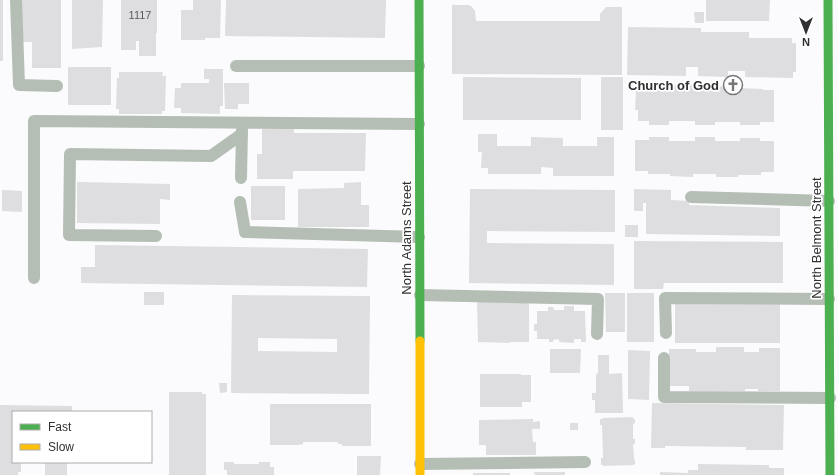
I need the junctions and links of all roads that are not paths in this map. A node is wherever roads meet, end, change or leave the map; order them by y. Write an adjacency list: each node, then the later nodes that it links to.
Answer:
1 (16, 0): 6 (lane)
2 (418, 0): 5 (street, North Adams Street)
3 (828, 0): 11 (street, North Belmont Street)
4 (236, 66): 5 (lane)
5 (419, 66): 7 (street, North Adams Street)
6 (57, 86)
7 (419, 124): 8 (lane); 14 (street, North Adams Street)
8 (242, 129): 9 (lane); 13 (lane); 15 (lane)
9 (241, 178)
10 (691, 197): 11 (lane)
11 (829, 201): 17 (street, North Belmont Street)
12 (240, 202): 14 (lane)
13 (156, 236)
14 (419, 237): 16 (street, North Adams Street)
15 (34, 278)
16 (420, 295): 19 (lane); 23 (street, North Adams Street)
17 (829, 299): 18 (lane); 21 (street, North Belmont Street)
18 (666, 333)
19 (597, 334)
20 (664, 358): 21 (lane)
21 (830, 398): 24 (street, North Belmont Street)
22 (585, 462): 23 (lane)
23 (420, 470)
24 (830, 475)

